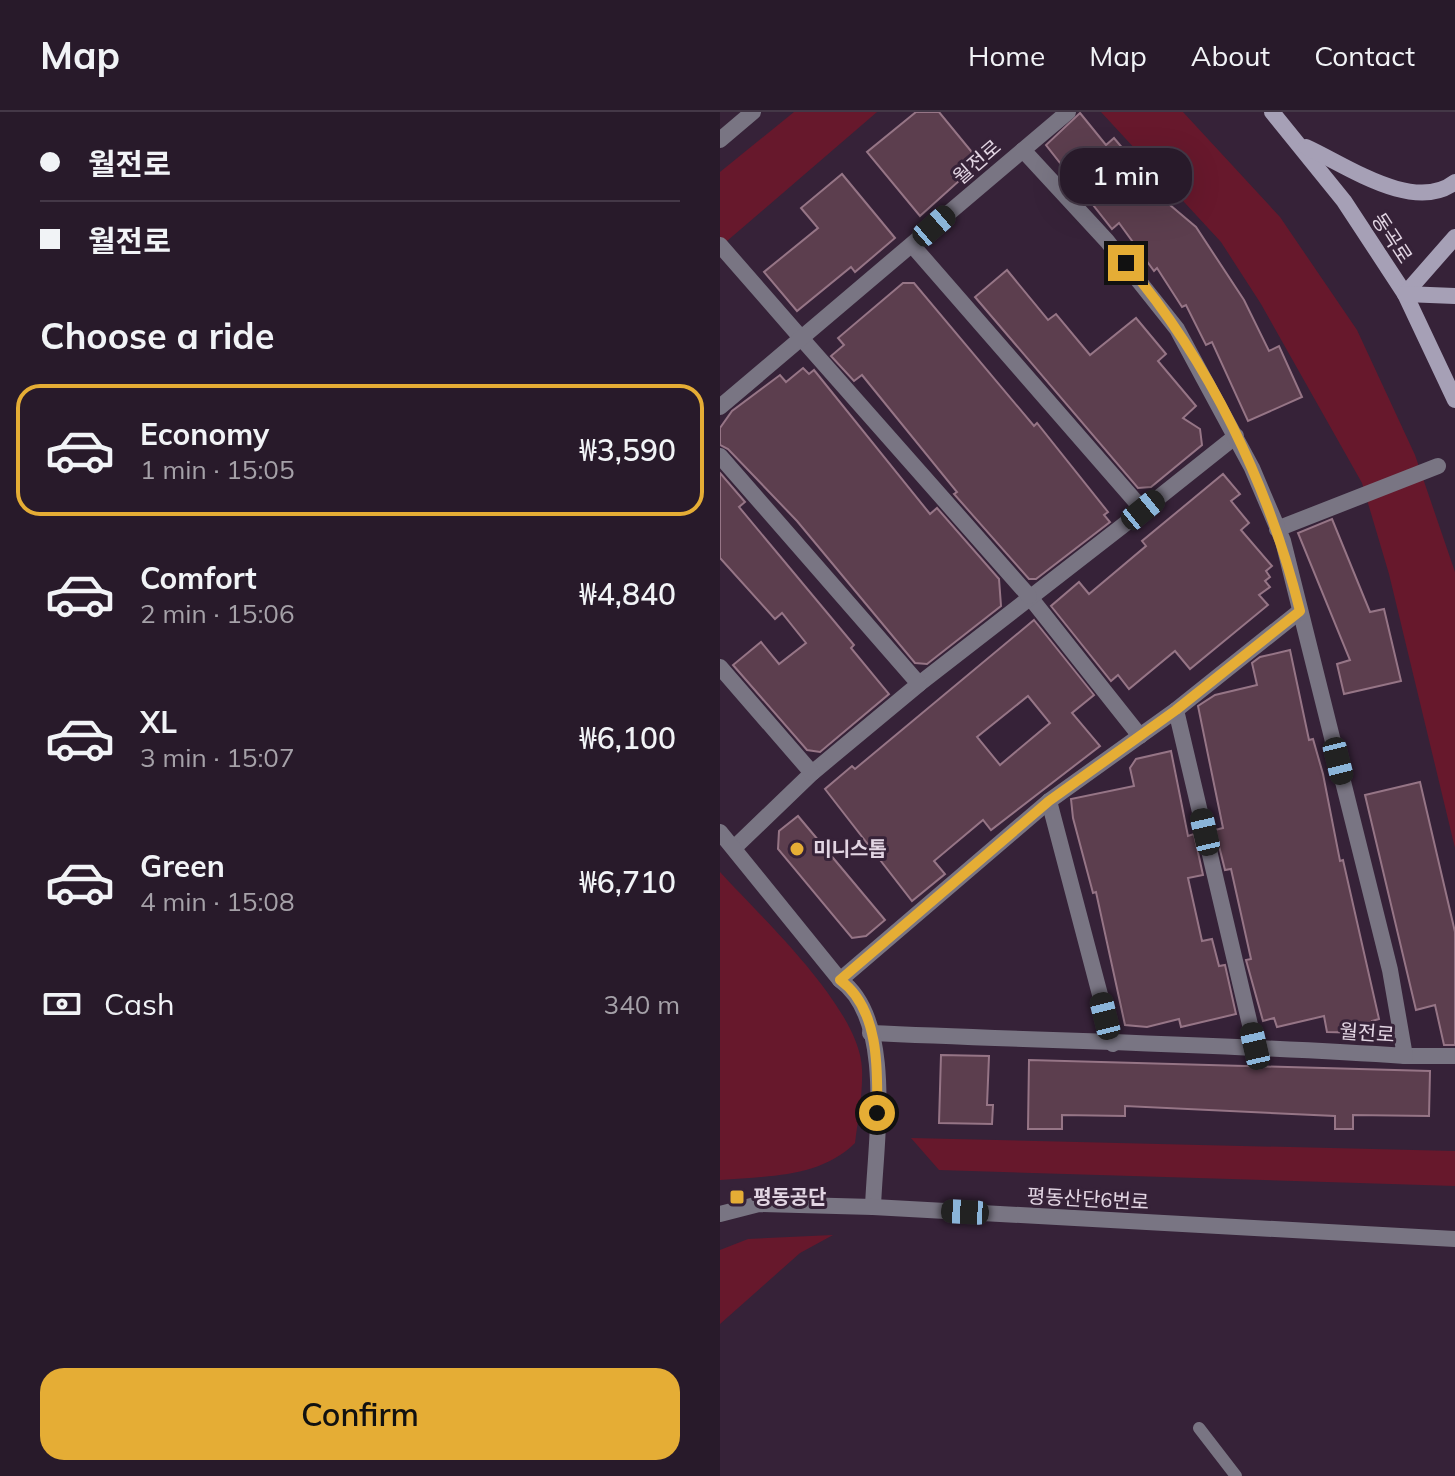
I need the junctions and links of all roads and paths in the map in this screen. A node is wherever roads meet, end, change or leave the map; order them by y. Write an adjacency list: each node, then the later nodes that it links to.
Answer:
1 (753, 112): 4 (street)
2 (1068, 112): 6 (street)
3 (1272, 112): 5 (main road, 동곡로)
4 (720, 140)
5 (1302, 145): 7 (main road); 11 (main road, 동곡로)
6 (1023, 150): 10 (street, 월전로); 16 (street, 월전로)
7 (1455, 182)
8 (1455, 237): 11 (main road)
9 (720, 245): 13 (street)
10 (912, 245): 13 (street, 월전로); 19 (street)
11 (1405, 294): 12 (main road); 14 (main road, 동곡로)
12 (1455, 296)
13 (802, 339): 15 (street, 월전로); 21 (street)
14 (1455, 400)
15 (720, 407)
16 (1236, 436): 19 (street); 20 (street, 월전로)
17 (720, 456): 24 (street)
18 (1438, 466): 20 (street)
19 (1143, 510): 21 (street)
20 (1277, 529): 22 (street, 월전로)
21 (1029, 596): 24 (street); 26 (street)
22 (1300, 611): 25 (street); 35 (street, 월전로)
23 (720, 667): 27 (street)
24 (919, 684): 27 (street)
25 (1176, 710): 26 (street); 34 (street)
26 (1140, 736): 28 (street)
27 (812, 773): 30 (street)
28 (1049, 801): 31 (street); 33 (street)
29 (720, 832): 30 (street)
30 (734, 848): 31 (street)
31 (840, 980): 32 (street)
32 (870, 1033): 33 (street, 월전로); 37 (street)
33 (1113, 1044): 34 (street, 월전로)
34 (1255, 1046): 35 (street, 월전로)
35 (1405, 1056): 36 (street)
36 (1455, 1056)
37 (873, 1207): 38 (street, 평동산단6번로); 39 (street, 평동산단6번로)
38 (720, 1214)
39 (1455, 1239)
40 (1199, 1428): 41 (lane)
41 (1236, 1476)

